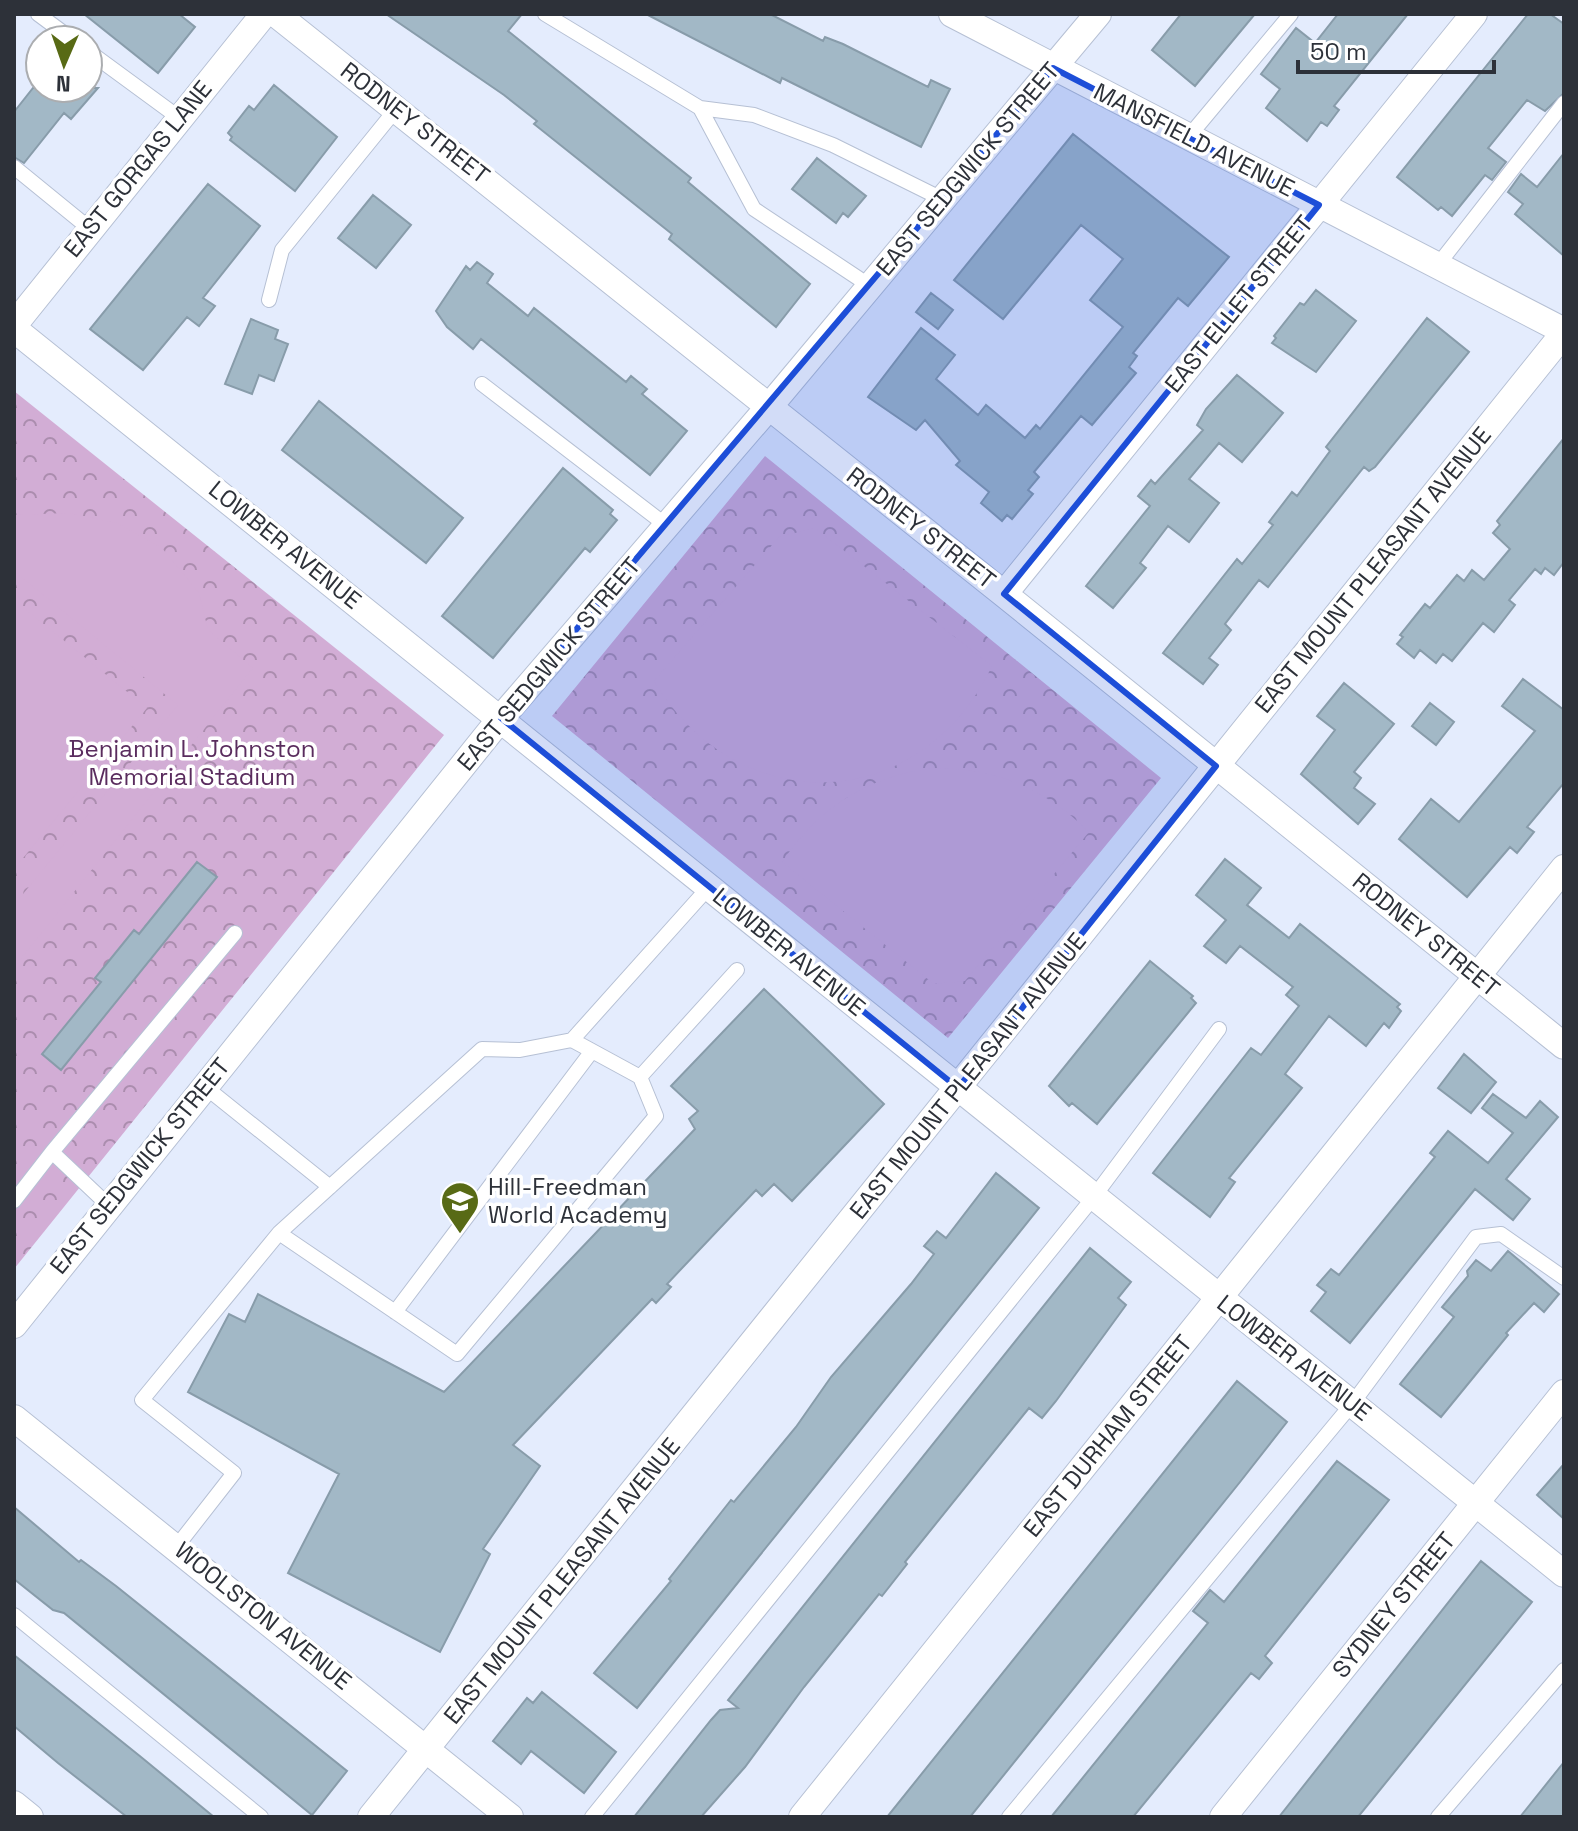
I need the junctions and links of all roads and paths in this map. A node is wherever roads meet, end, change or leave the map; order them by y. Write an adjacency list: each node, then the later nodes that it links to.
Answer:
1 (264, 14): 13 (street, EAST GORGAS LANE)
2 (276, 14): 11 (street, RODNEY STREET)
3 (545, 14): 12 (lane)
4 (952, 14): 9 (street, MANSFIELD AVENUE)
5 (1098, 14): 9 (street, EAST SEDGWICK STREET)
6 (1291, 14): 14 (lane)
7 (1474, 14): 17 (street, EAST ELLET STREET)
8 (104, 63): 13 (lane)
9 (1053, 68): 14 (street, MANSFIELD AVENUE); 16 (street, EAST SEDGWICK STREET)
10 (1564, 103): 19 (lane)
11 (397, 108): 21 (lane); 25 (street, RODNEY STREET)
12 (700, 108): 16 (lane); 20 (lane)
13 (178, 117): 18 (street, EAST GORGAS LANE)
14 (1190, 135): 17 (street, MANSFIELD AVENUE)
15 (14, 167): 18 (lane)
16 (942, 199): 20 (street, EAST SEDGWICK STREET)
17 (1319, 205): 19 (street, MANSFIELD AVENUE); 27 (street, EAST ELLET STREET)
18 (90, 229): 22 (street, EAST GORGAS LANE)
19 (1437, 266): 23 (street, MANSFIELD AVENUE)
20 (870, 286): 25 (street, EAST SEDGWICK STREET)
21 (269, 300)
22 (14, 327): 28 (street, LOWBER AVENUE)
23 (1564, 332): 29 (street, EAST MOUNT PLEASANT AVENUE)
24 (482, 384): 26 (lane)
25 (768, 408): 26 (street, EAST SEDGWICK STREET); 27 (street, RODNEY STREET)
26 (667, 526): 28 (street, EAST SEDGWICK STREET)
27 (1004, 594): 29 (street, RODNEY STREET)
28 (501, 718): 31 (street, LOWBER AVENUE); 40 (street, EAST SEDGWICK STREET)
29 (1216, 766): 34 (street, RODNEY STREET); 41 (street, EAST MOUNT PLEASANT AVENUE)
30 (1564, 868): 34 (street, EAST DURHAM STREET)
31 (709, 887): 36 (lane); 41 (street, LOWBER AVENUE)
32 (235, 933): 42 (lane)
33 (737, 970): 39 (lane)
34 (1476, 976): 37 (street, RODNEY STREET); 49 (street, EAST DURHAM STREET)
35 (1219, 1029): 44 (lane)
36 (572, 1040): 38 (lane); 43 (lane)
37 (1564, 1046)
38 (592, 1051): 39 (lane); 50 (lane)
39 (640, 1077): 50 (lane)
40 (204, 1086): 43 (lane); 46 (street, EAST SEDGWICK STREET)
41 (958, 1088): 44 (street, LOWBER AVENUE); 60 (street, EAST MOUNT PLEASANT AVENUE)
42 (52, 1152): 45 (lane); 46 (lane)
43 (330, 1187): 47 (lane)
44 (1093, 1198): 49 (street, LOWBER AVENUE); 66 (lane)
45 (14, 1201)
46 (108, 1205): 51 (street, EAST SEDGWICK STREET)
47 (279, 1233): 50 (lane); 56 (lane)
48 (1564, 1278): 53 (lane)
49 (1218, 1299): 53 (street, LOWBER AVENUE); 67 (street, EAST DURHAM STREET)
50 (395, 1312)
51 (14, 1325)
52 (1564, 1393): 55 (street, SYDNEY STREET)
53 (1352, 1404): 55 (street, LOWBER AVENUE); 68 (lane)
54 (14, 1418): 56 (street, WOOLSTON AVENUE)
55 (1475, 1504): 57 (street, LOWBER AVENUE); 69 (street, SYDNEY STREET)
56 (177, 1546): 60 (street, WOOLSTON AVENUE)
57 (1564, 1574)
58 (14, 1615): 63 (lane)
59 (1564, 1670): 70 (lane)
60 (427, 1749): 64 (street, EAST MOUNT PLEASANT AVENUE); 65 (street, WOOLSTON AVENUE)
61 (14, 1804): 62 (street)
62 (30, 1817)
63 (261, 1817)
64 (371, 1817)
65 (510, 1817)
66 (592, 1817)
67 (802, 1817)
68 (1009, 1817)
69 (1223, 1817)
70 (1438, 1817)

